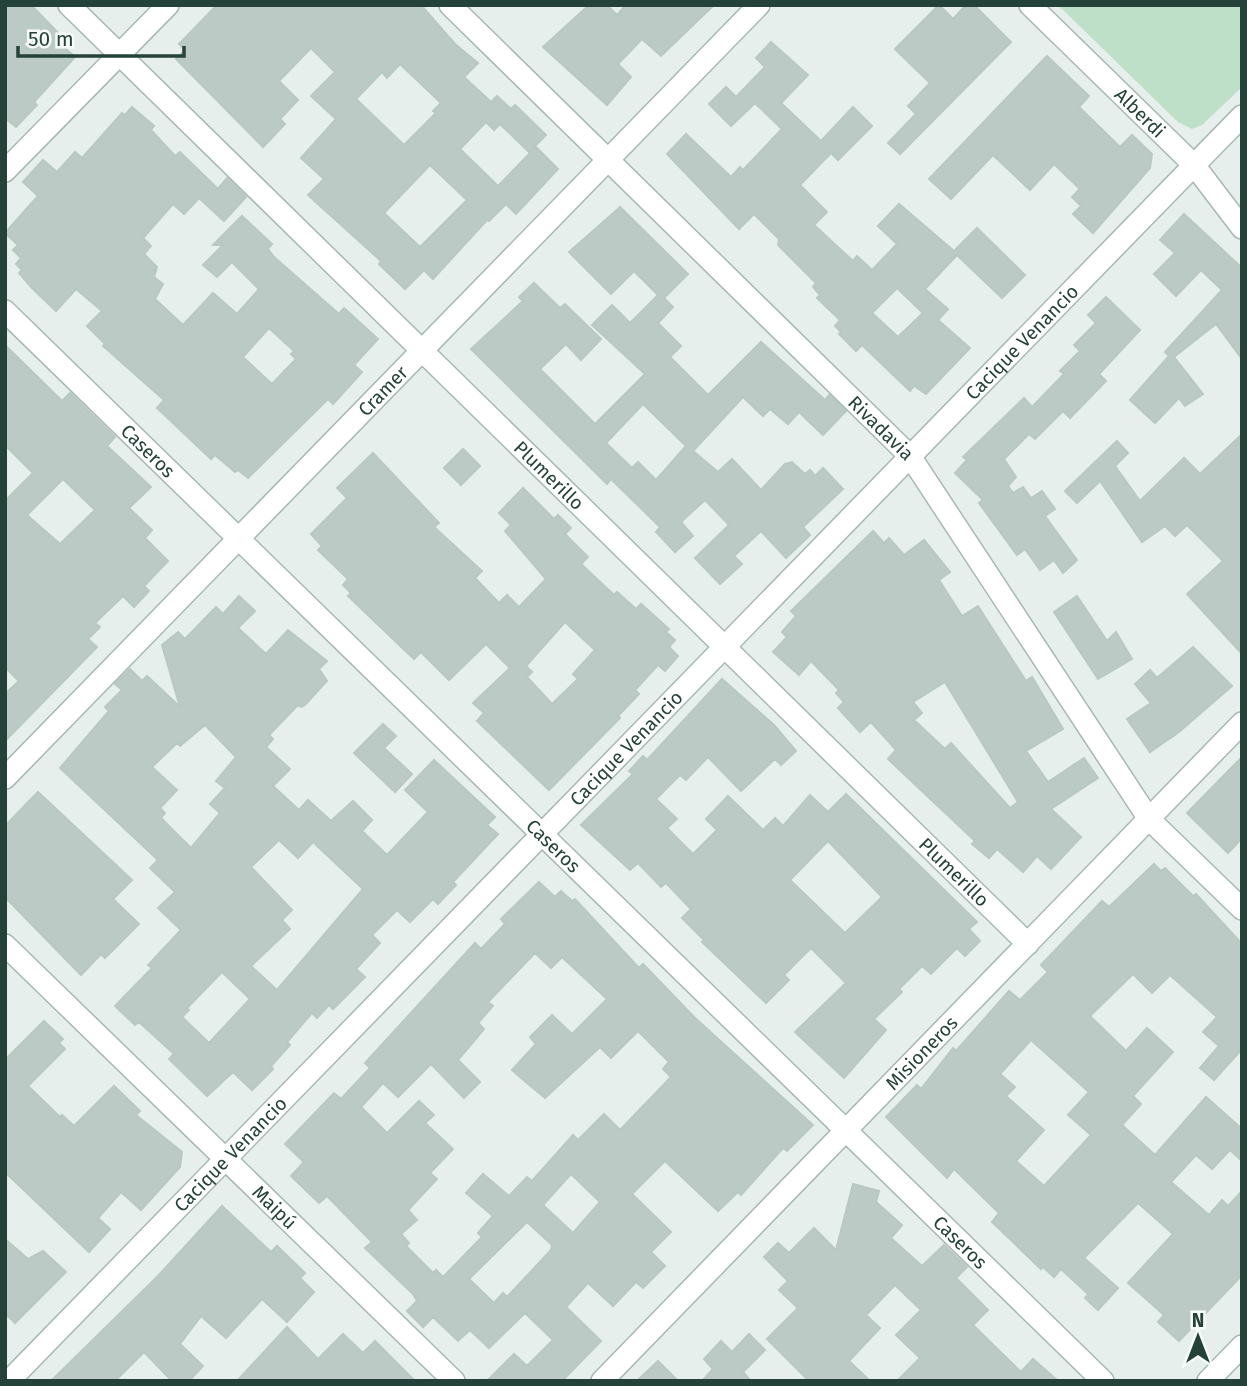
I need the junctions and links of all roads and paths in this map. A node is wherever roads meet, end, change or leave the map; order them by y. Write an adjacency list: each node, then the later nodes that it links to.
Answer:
1 (69, 5): 6 (street, Plumerillo)
2 (168, 5): 6 (street)
3 (450, 5): 8 (street, Rivadavia)
4 (759, 5): 8 (street, Cramer)
5 (1030, 5): 9 (street, Alberdi)
6 (120, 54): 10 (street); 13 (street, Plumerillo)
7 (1242, 116): 9 (street, Cacique Venancio)
8 (608, 160): 13 (street, Cramer); 14 (street, Rivadavia)
9 (1194, 165): 11 (street, Alberdi); 14 (street, Cacique Venancio)
10 (5, 171)
11 (1242, 228)
12 (5, 311): 15 (street, Caseros)
13 (422, 350): 15 (street, Cramer); 16 (street, Plumerillo)
14 (911, 456): 16 (street, Cacique Venancio); 19 (street, Rivadavia)
15 (239, 538): 18 (street, Cramer); 20 (street, Caseros)
16 (724, 647): 20 (street, Cacique Venancio); 23 (street, Plumerillo)
17 (1242, 723): 19 (street, Misioneros)
18 (5, 778)
19 (1149, 819): 21 (street, Rivadavia); 23 (street, Misioneros)
20 (542, 834): 24 (street, Caseros); 25 (street, Cacique Venancio)
21 (1242, 909)
22 (5, 944): 25 (street, Maipú)
23 (1028, 944): 24 (street, Misioneros)
24 (846, 1131): 29 (street, Misioneros); 30 (street, Caseros)
25 (224, 1160): 27 (street, Cacique Venancio); 28 (street, Maipú)
26 (1242, 1346): 31 (street)
27 (9, 1381)
28 (454, 1381)
29 (602, 1381)
30 (1103, 1381)
31 (1208, 1381)

